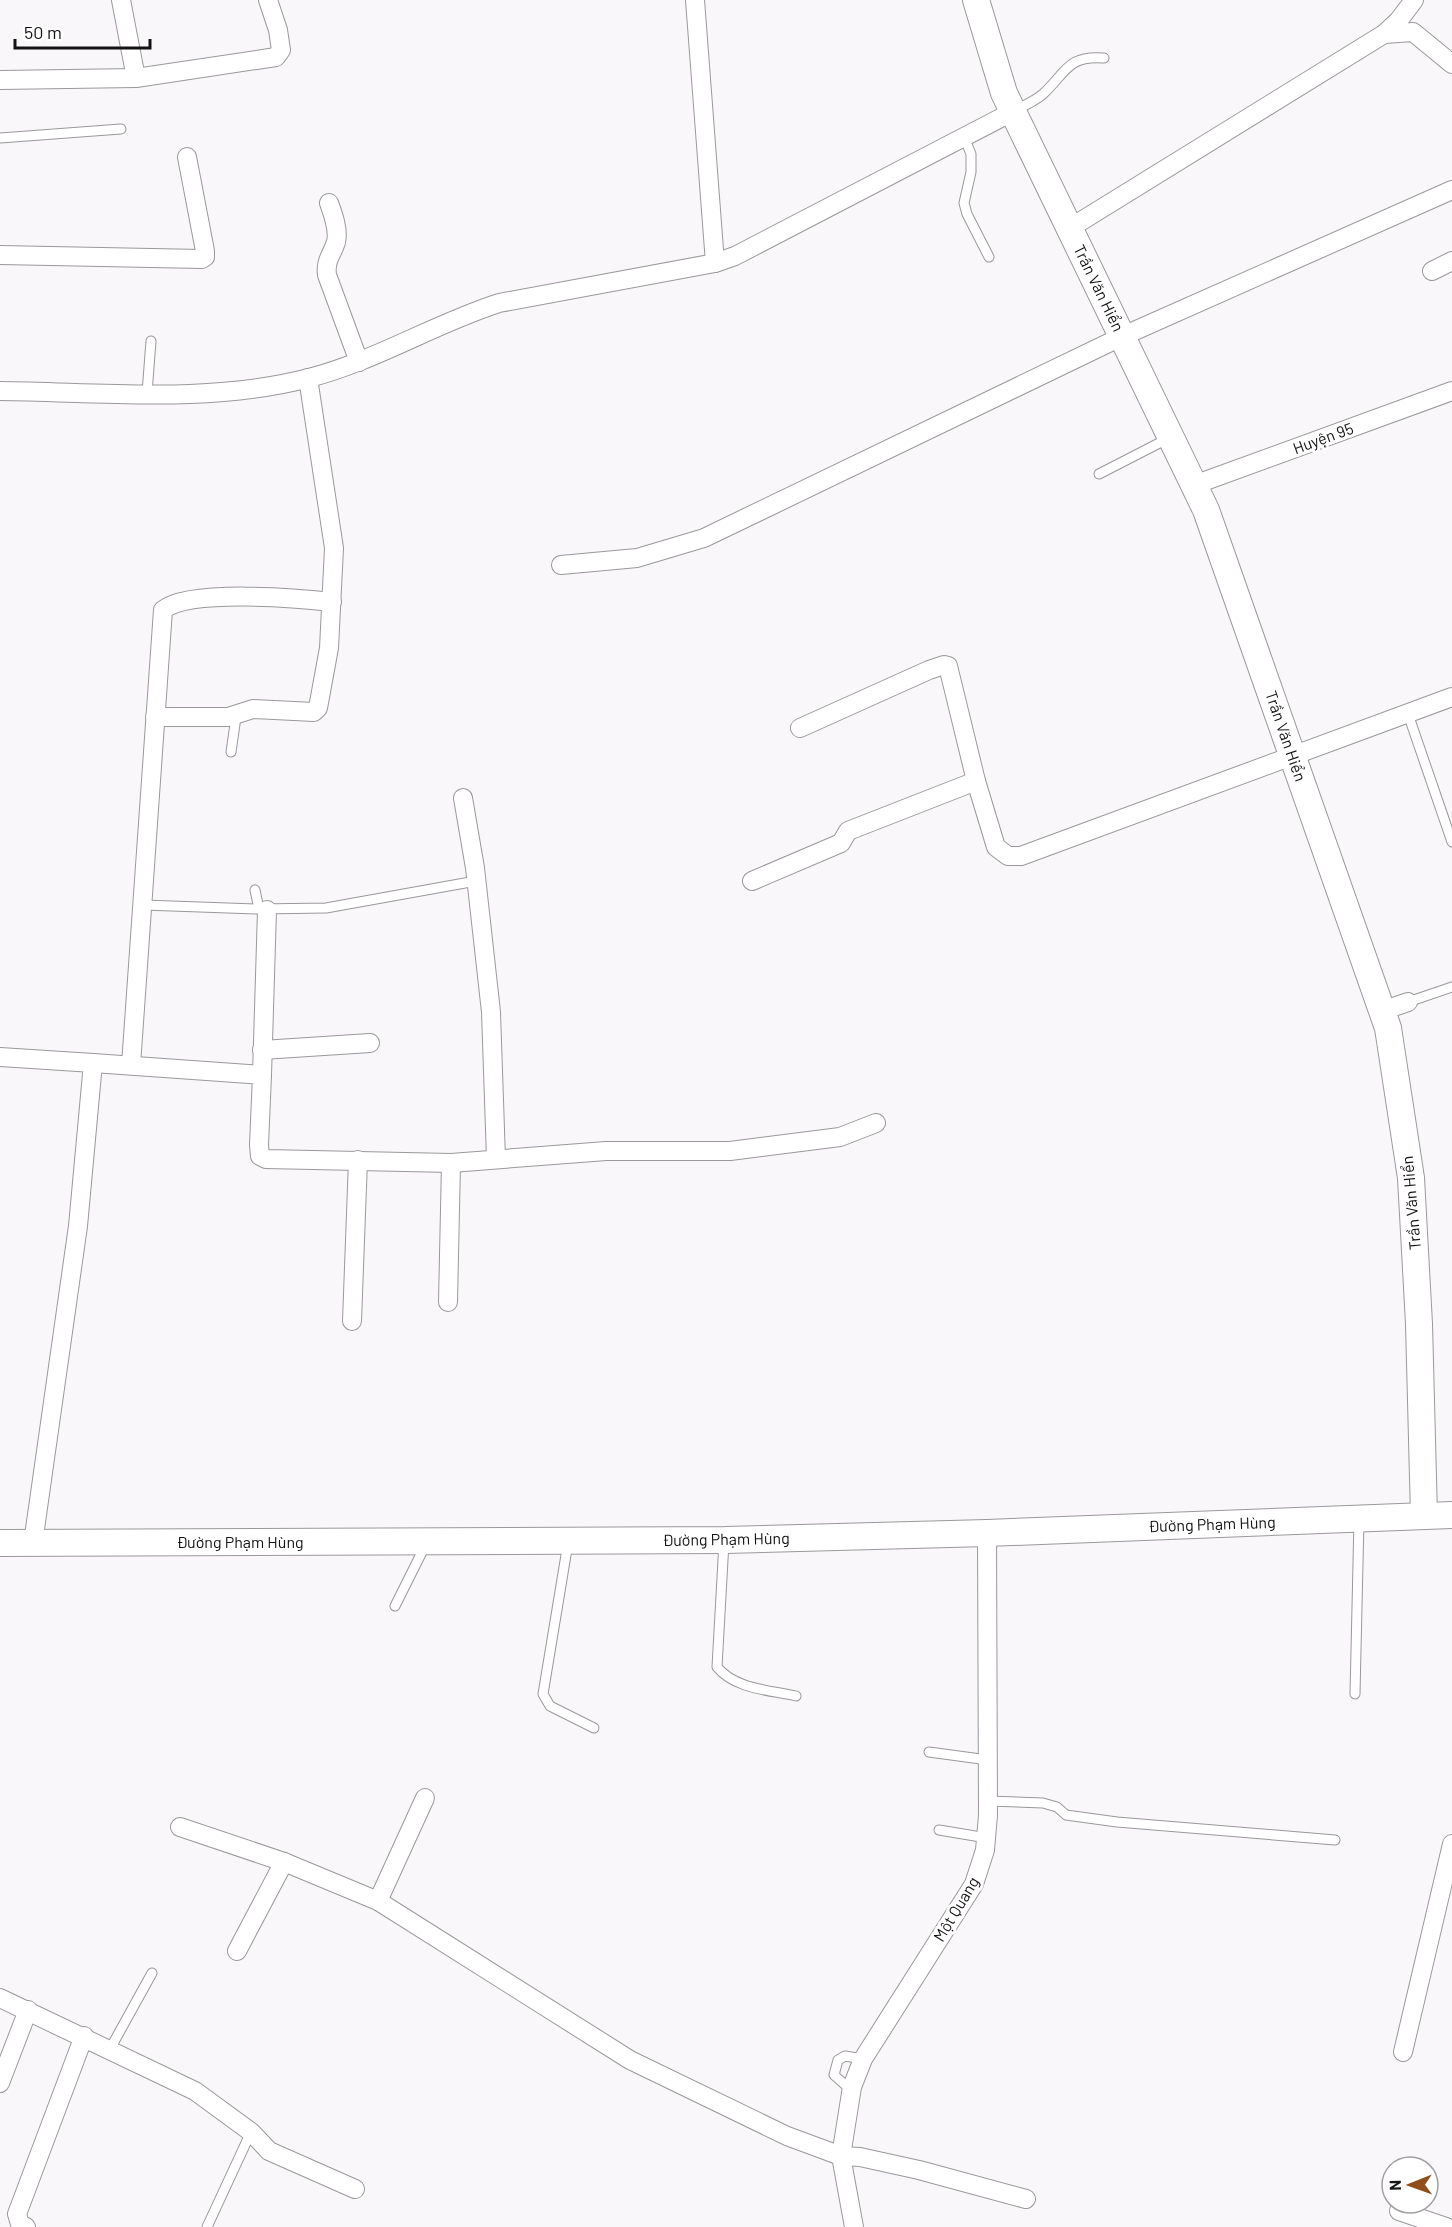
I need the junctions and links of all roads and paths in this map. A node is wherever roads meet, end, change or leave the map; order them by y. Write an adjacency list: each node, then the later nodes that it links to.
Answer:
1 (121, 0): 9 (street)
2 (268, 0): 9 (street)
3 (695, 0): 22 (street)
4 (976, 0): 11 (street, Trần Văn Hiển)
5 (1414, 0): 6 (street)
6 (1384, 34): 8 (street); 18 (street)
7 (1104, 58): 11 (lane)
8 (1452, 64)
9 (136, 78): 10 (street)
10 (0, 80)
11 (1014, 111): 13 (street); 18 (street, Trần Văn Hiển)
12 (121, 129): 14 (lane)
13 (964, 137): 20 (lane); 22 (street)
14 (0, 138)
15 (187, 157): 19 (street)
16 (1452, 190): 24 (street)
17 (329, 203): 26 (street)
18 (1085, 219): 24 (street, Trần Văn Hiển)
19 (0, 255)
20 (989, 257)
21 (1452, 261): 23 (street)
22 (715, 263): 26 (street)
23 (1432, 271)
24 (1140, 328): 31 (street, Trần Văn Hiển); 34 (street)
25 (151, 341): 30 (lane)
26 (359, 362): 27 (street)
27 (308, 378): 30 (street); 35 (street)
28 (0, 391): 30 (street)
29 (1452, 391): 33 (street, Huyện 95)
30 (147, 393)
31 (1171, 437): 32 (lane); 33 (street, Trần Văn Hiển)
32 (1098, 474)
33 (1194, 485): 41 (street, Trần Văn Hiển)
34 (561, 565)
35 (332, 602): 38 (street); 39 (street)
36 (1452, 698): 37 (street)
37 (1408, 714): 41 (street); 45 (lane)
38 (155, 717): 39 (street); 49 (street)
39 (236, 717): 42 (lane)
40 (800, 728): 43 (street)
41 (1303, 751): 43 (street); 52 (street, Trần Văn Hiển)
42 (231, 752)
43 (976, 781): 46 (street)
44 (463, 798): 47 (street)
45 (1452, 842)
46 (752, 880)
47 (476, 881): 50 (lane); 60 (street)
48 (255, 890): 50 (lane)
49 (143, 904): 50 (lane); 57 (street)
50 (263, 909): 54 (street)
51 (1452, 987): 52 (lane)
52 (1396, 1006): 66 (street, Trần Văn Hiển)
53 (370, 1043): 54 (street)
54 (262, 1050): 58 (street)
55 (0, 1057): 56 (street)
56 (93, 1063): 57 (street); 73 (street)
57 (131, 1065): 58 (street)
58 (262, 1075): 61 (street)
59 (876, 1123): 60 (street)
60 (496, 1159): 62 (street)
61 (358, 1160): 62 (street); 64 (street)
62 (451, 1163): 63 (street)
63 (448, 1302)
64 (352, 1321)
65 (1452, 1515): 66 (street, Đường Phạm Hùng)
66 (1424, 1516): 67 (street, Đường Phạm Hùng)
67 (1360, 1518): 68 (street, Đường Phạm Hùng); 75 (lane)
68 (987, 1533): 69 (street, Đường Phạm Hùng); 79 (street, Một Quang)
69 (725, 1540): 71 (street, Đường Phạm Hùng); 76 (lane)
70 (427, 1541): 71 (street, Đường Phạm Hùng); 73 (street, Đường Phạm Hùng); 74 (lane)
71 (569, 1541): 77 (lane)
72 (0, 1543): 73 (street, Đường Phạm Hùng)
73 (33, 1543)
74 (395, 1606)
75 (1355, 1694)
76 (796, 1696)
77 (594, 1728)
78 (929, 1752): 79 (lane)
79 (988, 1760): 81 (street, Một Quang)
80 (425, 1798): 88 (street)
81 (988, 1801): 84 (street, Một Quang); 85 (lane)
82 (180, 1827): 87 (street)
83 (939, 1830): 84 (lane)
84 (987, 1838): 99 (street, Một Quang)
85 (1335, 1840)
86 (1452, 1844): 89 (street)
87 (284, 1862): 88 (street); 90 (street)
88 (378, 1901): 99 (street)
89 (1444, 1911): 96 (street)
90 (237, 1951)
91 (152, 1973): 95 (lane)
92 (0, 1998): 93 (street)
93 (28, 2010): 94 (street); 97 (street)
94 (84, 2036): 95 (street); 103 (street)
95 (110, 2049): 98 (street)
96 (1403, 2052)
97 (0, 2084)
98 (251, 2132): 100 (street); 104 (lane)
99 (841, 2156): 101 (street); 105 (street, Một Quang)
100 (355, 2189)
101 (1026, 2199)
102 (1411, 2215): 106 (street)
103 (26, 2227)
104 (207, 2227)
105 (854, 2227)
106 (1446, 2227)

